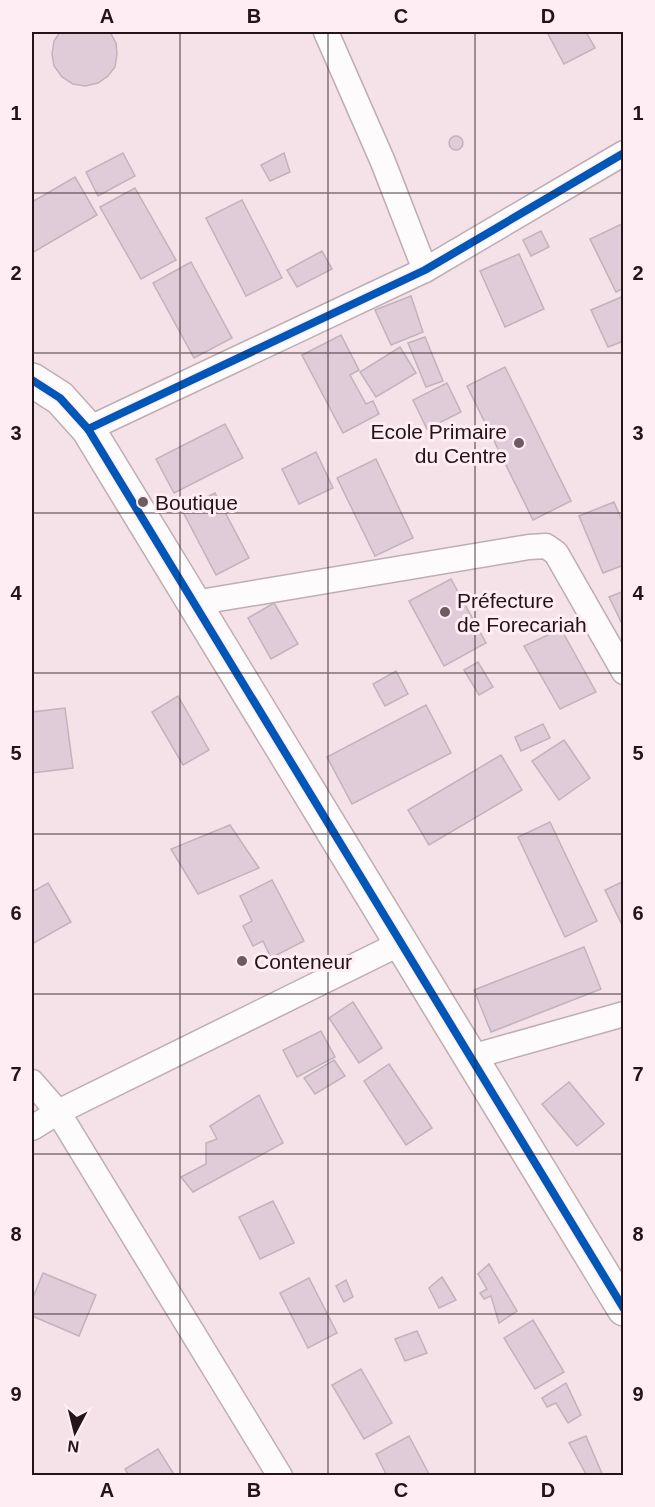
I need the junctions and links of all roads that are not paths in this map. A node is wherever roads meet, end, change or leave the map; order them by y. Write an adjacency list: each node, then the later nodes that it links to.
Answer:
1 (326, 32): 3 (street)
2 (624, 153): 3 (street)
3 (425, 270): 5 (street)
4 (32, 380): 5 (street)
5 (88, 429): 6 (street)
6 (194, 603): 7 (street); 8 (street)
7 (624, 672)
8 (401, 943): 10 (street); 12 (street)
9 (624, 1014): 10 (street)
10 (471, 1058): 14 (street)
11 (32, 1082): 12 (street)
12 (58, 1112): 13 (street); 15 (street)
13 (32, 1128)
14 (624, 1309)
15 (280, 1476)

